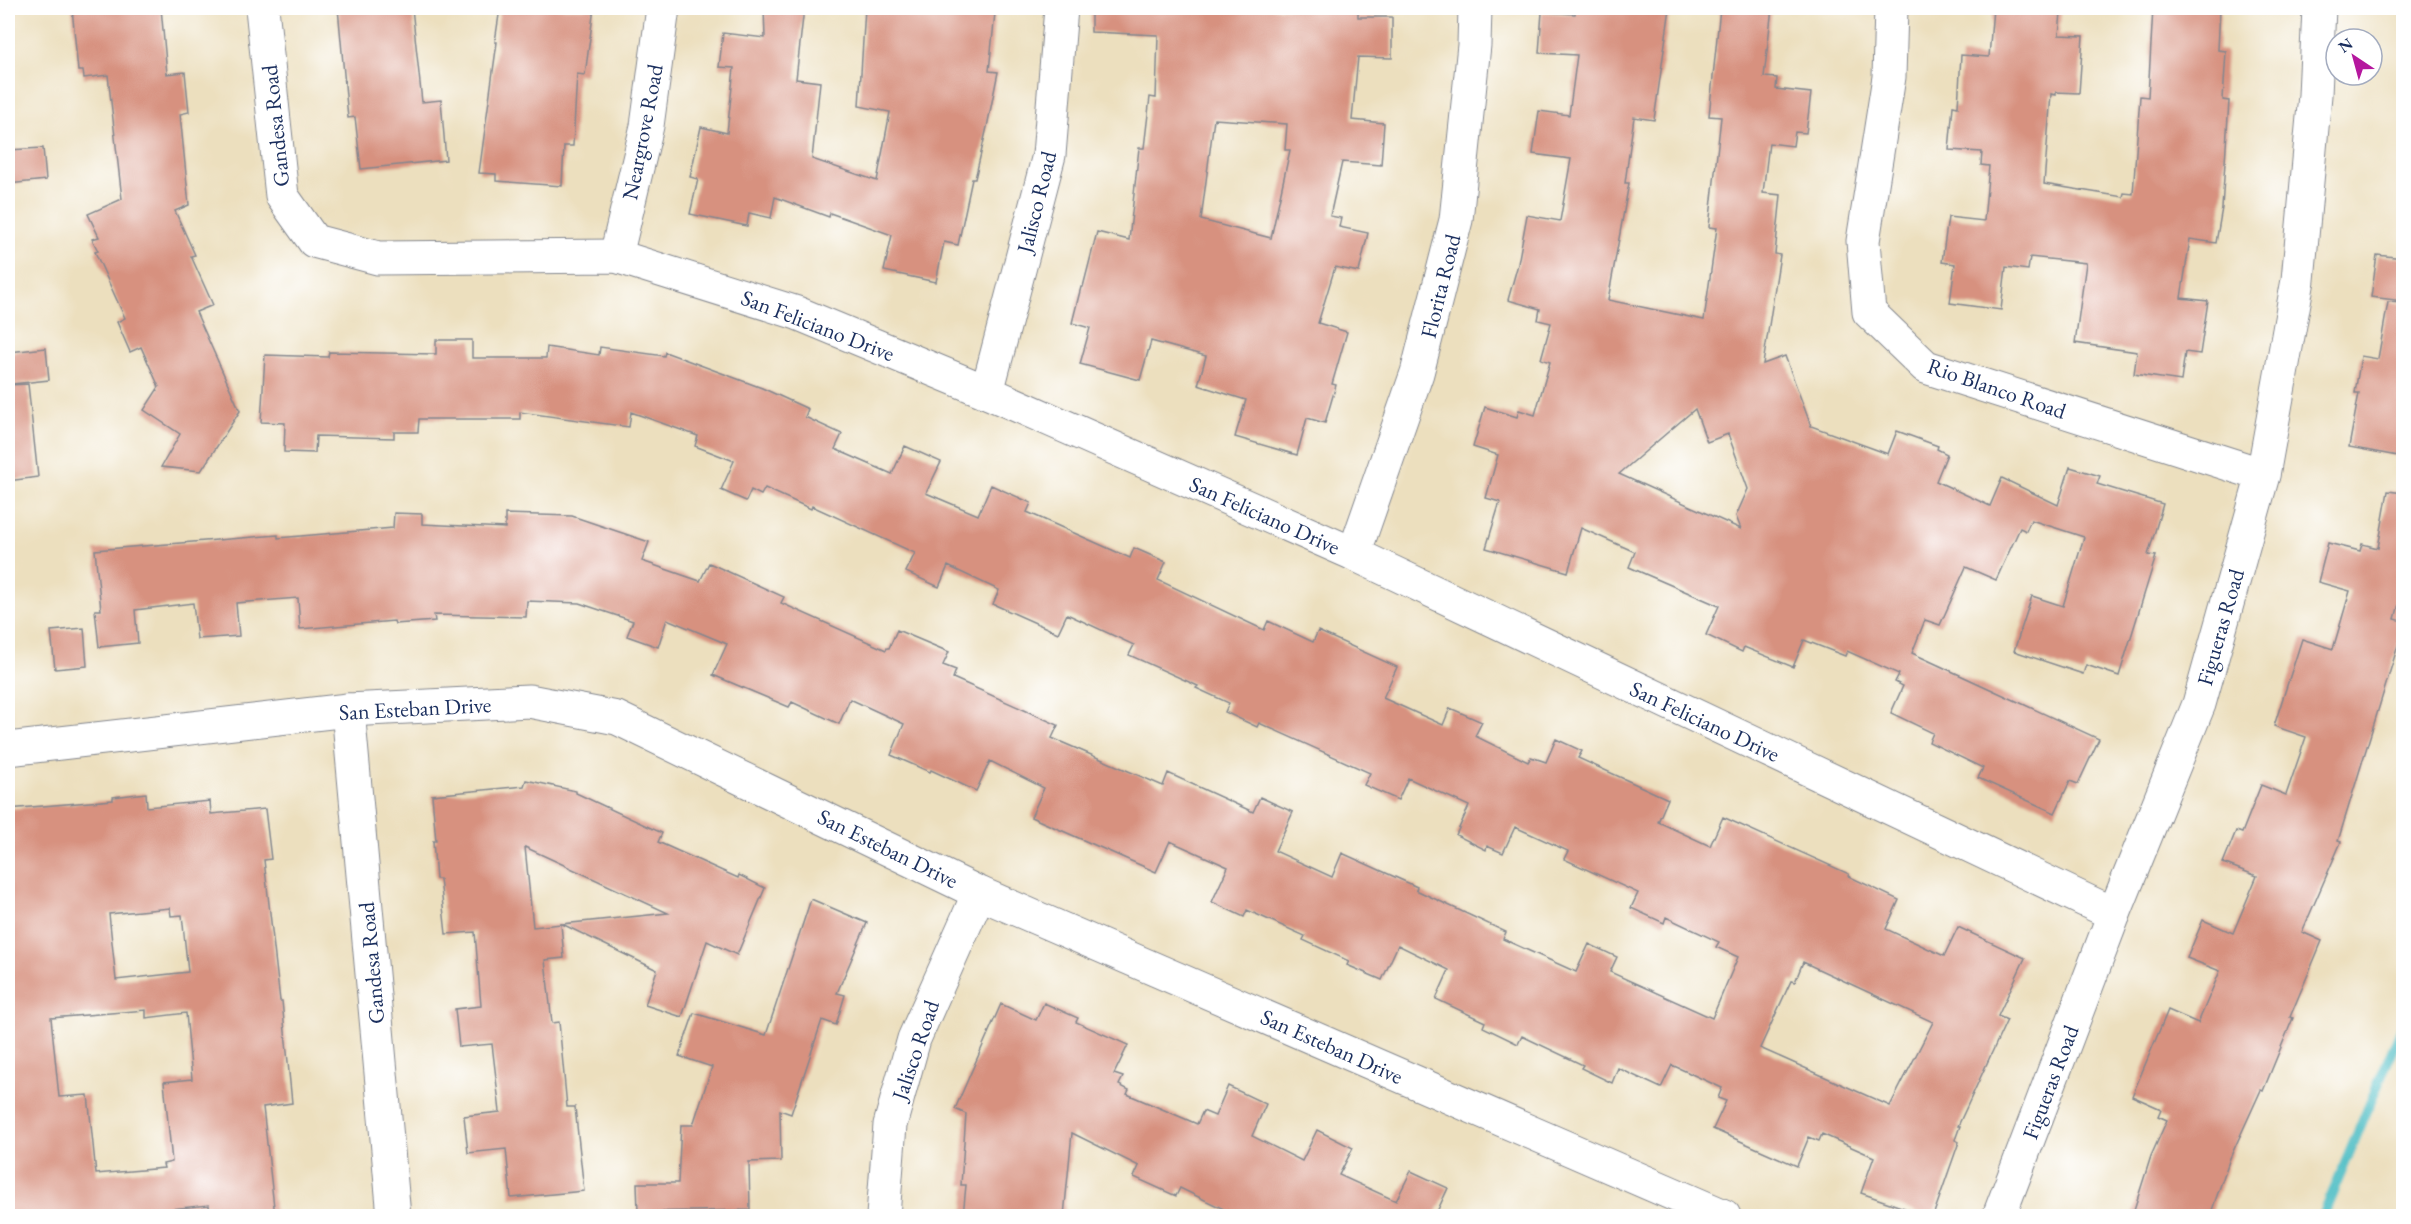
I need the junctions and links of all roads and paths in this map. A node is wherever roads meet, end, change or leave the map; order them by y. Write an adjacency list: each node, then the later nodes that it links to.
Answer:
1 (262, 8): 8 (street, Gandesa Road)
2 (663, 8): 7 (street, Neargrove Road)
3 (1061, 8): 9 (street, Jalisco Road)
4 (1475, 8): 11 (street, Florita Road)
5 (1891, 8): 10 (street, Rio Blanco Road)
6 (2319, 8): 10 (street, Figueras Road)
7 (616, 256): 8 (street, San Feliciano Drive); 9 (street, San Feliciano Drive)
8 (378, 258)
9 (987, 392): 11 (street, San Feliciano Drive)
10 (2263, 475): 15 (street, Figueras Road)
11 (1354, 554): 15 (street, San Feliciano Drive)
12 (348, 710): 13 (street, San Esteban Drive); 14 (street, San Esteban Drive); 16 (street, Gandesa Road)
13 (8, 749)
14 (979, 893): 17 (street, Jalisco Road); 18 (street, San Esteban Drive)
15 (2114, 914): 19 (street, Figueras Road)
16 (394, 1216)
17 (883, 1216)
18 (1724, 1216)
19 (1999, 1216)

